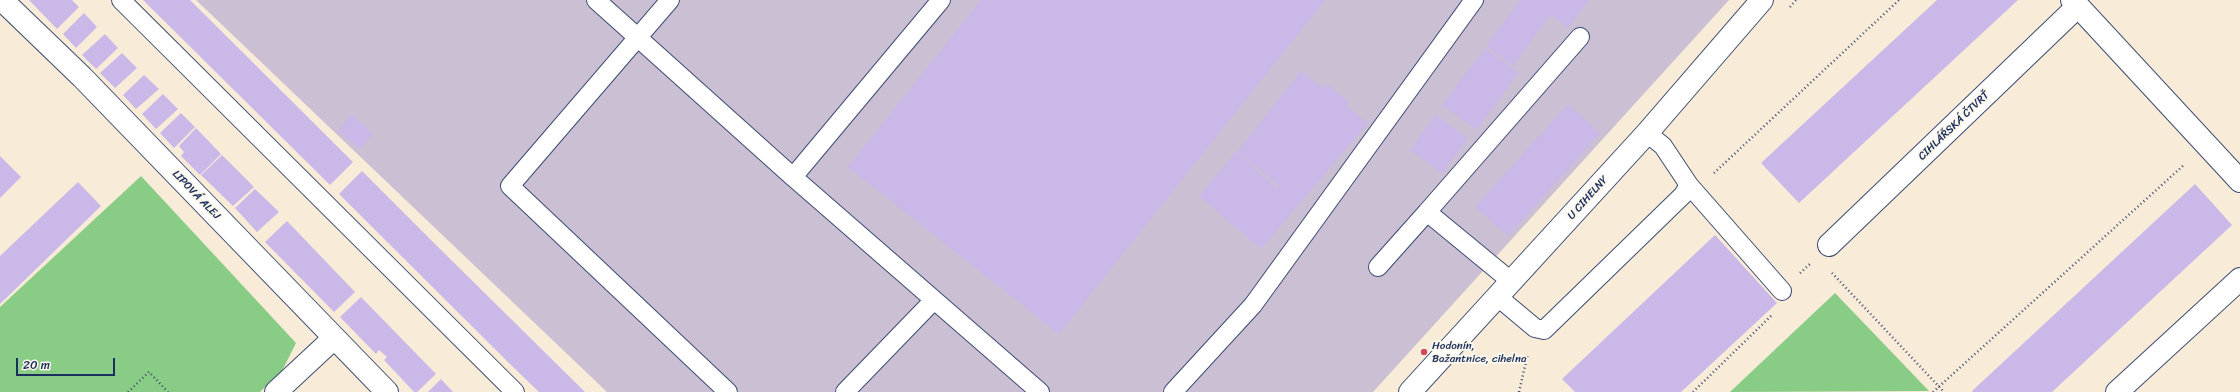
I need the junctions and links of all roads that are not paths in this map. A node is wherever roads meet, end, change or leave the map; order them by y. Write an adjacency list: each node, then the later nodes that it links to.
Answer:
1 (2, 0): 22 (street, LIPOVÁ ALEJ)
2 (121, 0): 25 (lane)
3 (596, 0): 10 (lane)
4 (670, 0): 10 (lane)
5 (941, 0): 12 (lane)
6 (1474, 0): 29 (lane)
7 (1762, 0): 11 (street, U CIHELNY)
8 (2075, 3): 13 (street, CIHLÁŘSKÁ ČTVRŤ); 16 (street, CIHLÁŘSKÁ ČTVRŤ)
9 (1580, 37): 15 (lane)
10 (639, 38): 12 (lane); 26 (lane)
11 (1647, 133): 14 (lane); 19 (street, U CIHELNY)
12 (793, 178): 21 (lane)
13 (2240, 181)
14 (1691, 188): 19 (lane); 20 (lane)
15 (1428, 212): 17 (lane); 19 (lane)
16 (1823, 251)
17 (1378, 267)
18 (2240, 279): 31 (street)
19 (1505, 290): 30 (street, U CIHELNY)
20 (1782, 290)
21 (934, 300): 27 (lane); 28 (lane)
22 (334, 338): 23 (street); 24 (street, LIPOVÁ ALEJ)
23 (276, 392)
24 (387, 392)
25 (515, 392)
26 (728, 392)
27 (845, 392)
28 (1040, 392)
29 (1173, 392)
30 (1410, 392)
31 (2117, 392)

